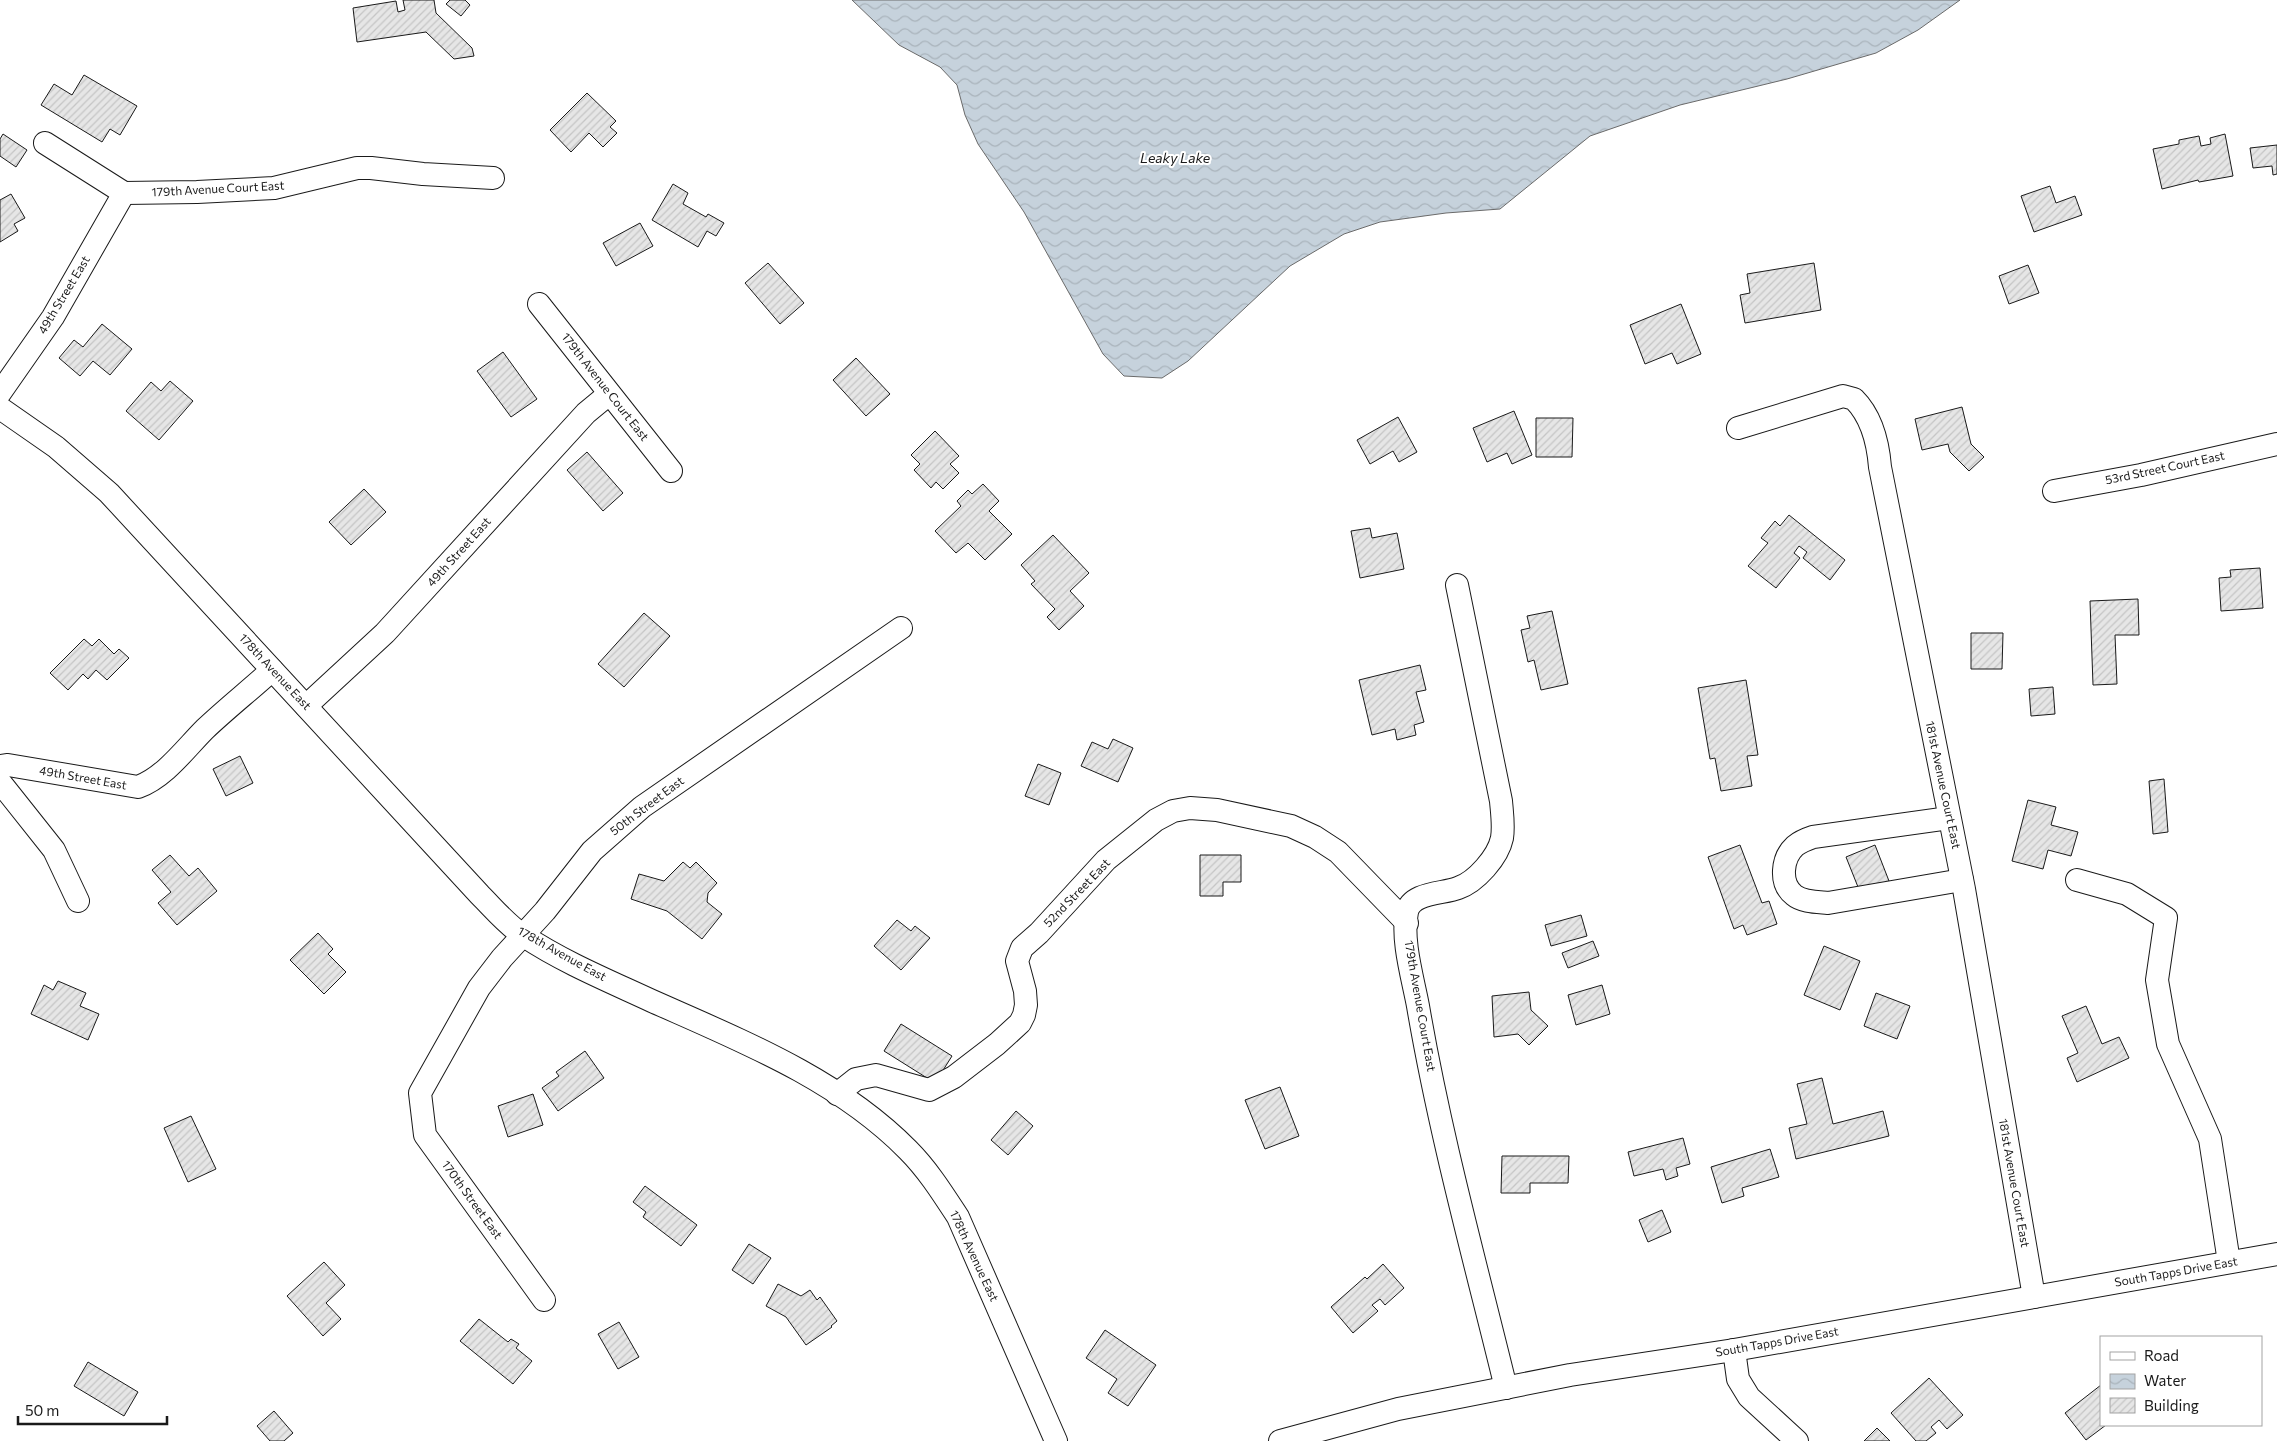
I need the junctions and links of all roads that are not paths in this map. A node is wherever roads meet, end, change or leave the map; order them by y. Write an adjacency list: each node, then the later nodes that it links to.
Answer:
1 (44, 143): 3 (street)
2 (494, 178): 3 (street, 179th Avenue Court East)
3 (124, 193): 5 (street, 49th Street East)
4 (539, 304): 6 (street, 179th Avenue Court East)
5 (0, 393)
6 (609, 394): 10 (street, 179th Avenue Court East); 15 (street, 49th Street East)
7 (0, 408): 14 (street, 178th Avenue East)
8 (1738, 428): 18 (street, 181st Avenue Court East)
9 (2277, 444): 11 (street, 53rd Street Court East)
10 (671, 471)
11 (2054, 491)
12 (1457, 584): 22 (street, 179th Avenue Court East)
13 (901, 628): 23 (street, 50th Street East)
14 (272, 670): 15 (street, 178th Avenue East); 16 (street, 49th Street East)
15 (306, 706): 23 (street, 178th Avenue East)
16 (0, 766)
17 (0, 782): 21 (street)
18 (1949, 818): 19 (street, 181st Avenue Court East); 19 (street)
19 (1962, 880): 28 (street, 181st Avenue Court East)
20 (2077, 880): 27 (street)
21 (78, 901)
22 (1407, 923): 25 (street, 52nd Street East); 31 (street, 179th Avenue Court East)
23 (524, 936): 24 (street, 50th Street East); 25 (street, 178th Avenue East)
24 (420, 1093): 29 (street, 170th Street East)
25 (837, 1094): 32 (street, 178th Avenue East)
26 (2277, 1254): 27 (street, South Tapps Drive East)
27 (2230, 1262): 28 (street, South Tapps Drive East)
28 (2034, 1297): 30 (street, South Tapps Drive East)
29 (544, 1300)
30 (1734, 1350): 31 (street, South Tapps Drive East); 34 (street)
31 (1506, 1388): 33 (street, South Tapps Drive East)
32 (1056, 1441)
33 (1280, 1441)
34 (1797, 1441)

